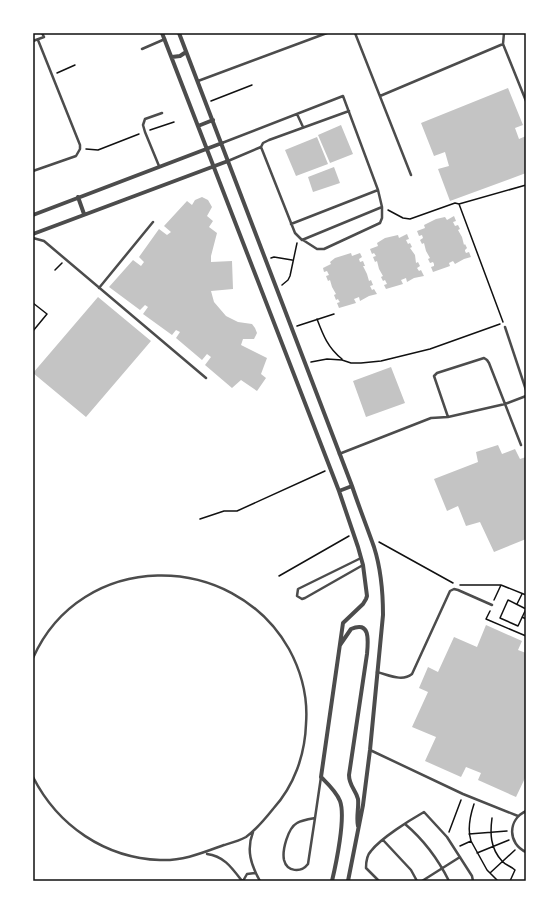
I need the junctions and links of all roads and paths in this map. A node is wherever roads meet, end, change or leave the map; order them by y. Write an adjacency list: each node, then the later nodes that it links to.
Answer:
1 (42, 33): 8 (lane)
2 (162, 33): 7 (street)
3 (179, 33): 12 (street)
4 (327, 33): 16 (lane)
5 (355, 33): 18 (lane)
6 (504, 33): 10 (lane)
7 (165, 39): 11 (lane); 13 (street)
8 (38, 40): 9 (lane); 15 (lane)
9 (33, 41)
10 (503, 44): 18 (lane); 19 (lane)
11 (142, 48)
12 (186, 52): 13 (street); 16 (street)
13 (172, 57): 26 (street)
14 (75, 64): 15 (path)
15 (52, 75): 32 (lane)
16 (198, 81): 20 (street)
17 (252, 85): 20 (path)
18 (380, 96): 37 (lane)
19 (526, 101)
20 (206, 103): 24 (street)
21 (349, 111): 23 (lane); 27 (lane); 39 (lane)
22 (162, 113): 28 (lane)
23 (297, 114): 27 (lane); 29 (lane)
24 (213, 120): 26 (street); 29 (street)
25 (174, 122): 28 (path)
26 (198, 126): 31 (street)
27 (303, 127): 30 (lane)
28 (145, 132): 32 (path); 35 (lane)
29 (222, 143): 31 (street); 33 (street)
30 (261, 147): 33 (lane); 46 (lane)
31 (207, 148): 34 (street); 35 (street)
32 (80, 149): 36 (lane)
33 (228, 161): 34 (street); 52 (street)
34 (214, 165): 43 (street); 72 (street)
35 (159, 166): 40 (street)
36 (33, 171)
37 (411, 175)
38 (526, 185): 41 (path)
39 (378, 190): 42 (lane); 46 (lane)
40 (78, 197): 43 (street); 44 (street)
41 (459, 204): 42 (path); 63 (path)
42 (382, 207): 50 (lane); 50 (lane)
43 (84, 214): 47 (street)
44 (33, 215)
45 (153, 222): 56 (lane)
46 (291, 224): 48 (lane)
47 (33, 234)
48 (298, 237): 50 (lane); 53 (path)
49 (33, 238): 51 (lane)
50 (302, 240)
51 (65, 259): 54 (path); 56 (lane)
52 (266, 260): 53 (path); 55 (street)
53 (292, 260): 55 (path)
54 (55, 270)
55 (276, 287): 61 (street)
56 (99, 288): 65 (lane)
57 (33, 303): 62 (path)
58 (334, 314): 59 (path)
59 (317, 319): 61 (path); 63 (path)
60 (505, 327): 66 (lane)
61 (292, 328): 64 (street)
62 (33, 330)
63 (342, 360): 64 (path)
64 (305, 364): 71 (street)
65 (206, 378)
66 (526, 390)
67 (526, 396): 68 (lane)
68 (506, 404): 69 (lane); 69 (lane); 70 (lane)
69 (448, 418): 71 (lane)
70 (521, 445)
71 (339, 454): 73 (street)
72 (330, 469): 74 (street); 75 (path)
73 (352, 486): 74 (street); 77 (street)
74 (339, 490): 76 (street)
75 (200, 519)
76 (354, 533): 78 (street); 80 (path)
77 (370, 537): 81 (path); 93 (street)
78 (361, 557): 79 (street); 79 (lane)
79 (363, 565): 91 (street)
80 (279, 576)
81 (501, 585): 82 (path); 85 (path)
82 (522, 594): 83 (path); 84 (path)
83 (526, 595)
84 (517, 604): 86 (path); 88 (path)
85 (492, 605): 89 (path); 93 (lane)
86 (522, 617): 87 (path); 88 (path)
87 (526, 619)
88 (509, 622): 89 (path)
89 (507, 628): 90 (path)
90 (526, 636)
91 (339, 646): 96 (street); 104 (street)
92 (33, 658): 105 (lane)
93 (377, 672): 94 (street)
94 (370, 750): 97 (lane); 104 (street)
95 (33, 777): 117 (lane)
96 (321, 777): 101 (lane); 126 (street)
97 (463, 794): 98 (lane); 109 (path)
98 (476, 799): 100 (lane); 108 (path)
99 (526, 811): 100 (lane)
100 (518, 816): 106 (lane)
101 (315, 818): 101 (lane)
102 (492, 818): 107 (path)
103 (405, 824): 109 (lane); 111 (lane); 121 (lane)
104 (359, 828): 127 (street)
105 (254, 830): 117 (lane); 122 (lane)
106 (512, 831): 107 (path); 110 (lane)
107 (490, 832): 108 (path); 113 (path)
108 (469, 834): 112 (path)
109 (447, 837): 115 (lane)
110 (513, 839): 113 (path); 114 (lane)
111 (383, 840): 128 (lane); 129 (lane)
112 (471, 841): 115 (path); 118 (path)
113 (493, 847): 118 (path); 120 (path)
114 (518, 847): 116 (lane); 120 (path)
115 (455, 849): 119 (lane)
116 (526, 852)
117 (204, 853): 124 (lane)
118 (477, 853): 123 (path)
119 (460, 858): 121 (lane); 132 (lane)
120 (502, 862): 123 (path); 134 (path)
121 (443, 869): 130 (lane); 131 (lane)
122 (255, 873): 124 (lane); 125 (lane)
123 (490, 873): 133 (path)
124 (243, 881)
125 (260, 881)
126 (332, 881)
127 (348, 881)
128 (379, 881)
129 (417, 881)
130 (422, 881)
131 (449, 881)
132 (473, 881)
133 (498, 881)
134 (510, 881)

